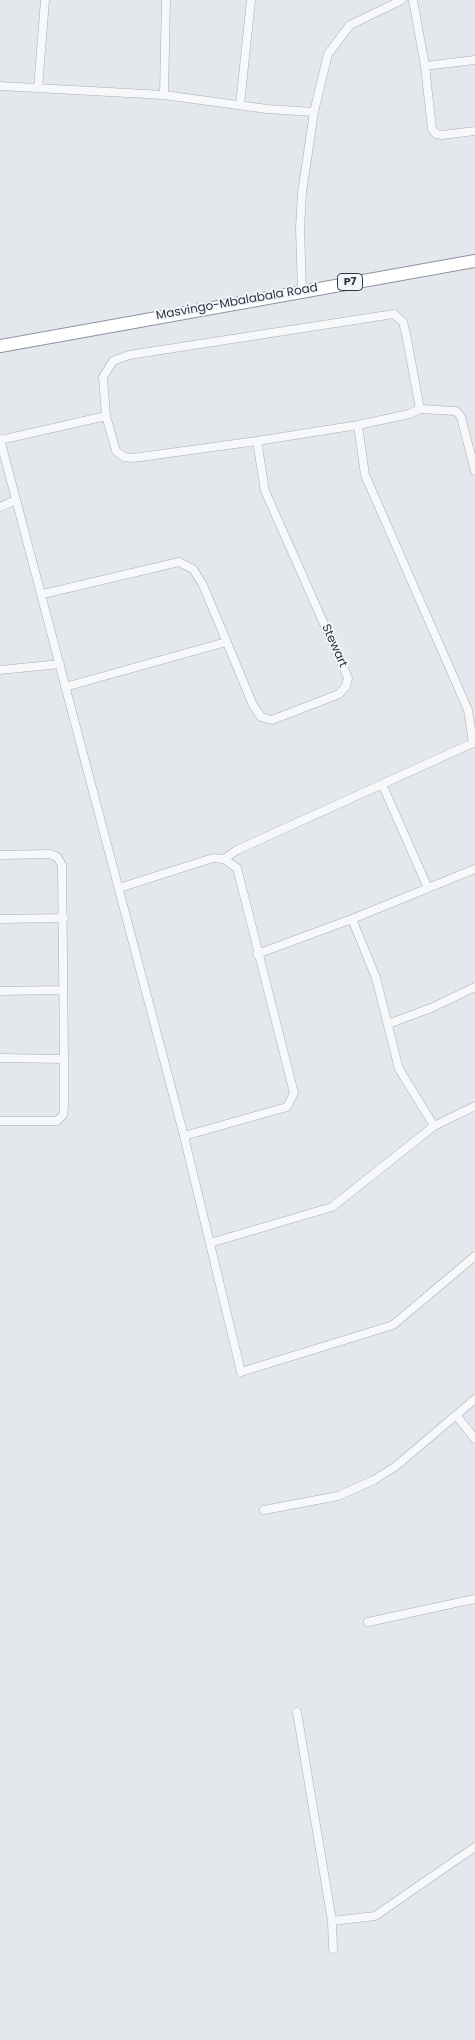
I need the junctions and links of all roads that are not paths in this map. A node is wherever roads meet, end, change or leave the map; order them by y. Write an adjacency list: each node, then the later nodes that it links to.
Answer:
1 (45, 0): 10 (street)
2 (166, 0): 11 (street)
3 (251, 0): 12 (street)
4 (402, 0): 6 (street)
5 (413, 0): 8 (street)
6 (392, 2): 13 (street)
7 (475, 60): 8 (street)
8 (425, 66): 14 (street)
9 (0, 86): 10 (street)
10 (38, 88): 11 (street)
11 (164, 95): 12 (street)
12 (240, 105): 13 (street)
13 (314, 112): 16 (street)
14 (475, 131)
15 (475, 261): 16 (highway, Masvingo-Mbalabala Road / P7)
16 (302, 290): 17 (highway, Masvingo-Mbalabala Road / P7)
17 (0, 346)
18 (420, 409): 19 (street); 20 (street); 23 (street)
19 (106, 416): 21 (street); 22 (street)
20 (358, 425): 22 (street); 31 (street)
21 (0, 440): 24 (street)
22 (257, 441): 27 (street, Stewart)
23 (475, 471)
24 (16, 500): 25 (street); 26 (street)
25 (0, 507)
26 (43, 594): 27 (street, Stewart); 28 (street)
27 (226, 642): 30 (street)
28 (60, 664): 29 (street); 30 (street)
29 (0, 670)
30 (65, 687): 36 (street)
31 (474, 743): 32 (street)
32 (382, 784): 34 (street); 37 (street)
33 (0, 855): 38 (street)
34 (224, 859): 36 (street); 41 (street)
35 (475, 869): 37 (street)
36 (119, 888): 51 (street)
37 (428, 888): 40 (street)
38 (64, 918): 39 (street); 43 (street)
39 (0, 919)
40 (352, 919): 41 (street); 45 (street)
41 (257, 954): 51 (street)
42 (475, 987): 45 (street)
43 (63, 990): 44 (street); 47 (street)
44 (0, 991)
45 (388, 1024): 50 (street)
46 (0, 1058): 47 (street)
47 (64, 1059): 49 (street)
48 (475, 1106): 50 (street)
49 (0, 1121)
50 (434, 1126): 52 (street)
51 (184, 1136): 52 (street)
52 (210, 1243): 53 (street)
53 (475, 1256)
54 (475, 1399): 55 (street)
55 (456, 1415): 56 (street); 57 (street)
56 (475, 1439)
57 (264, 1510)
58 (475, 1599): 59 (street)
59 (368, 1622)
60 (297, 1712): 62 (street)
61 (475, 1847): 62 (street)
62 (332, 1920): 63 (street)
63 (333, 1949)

